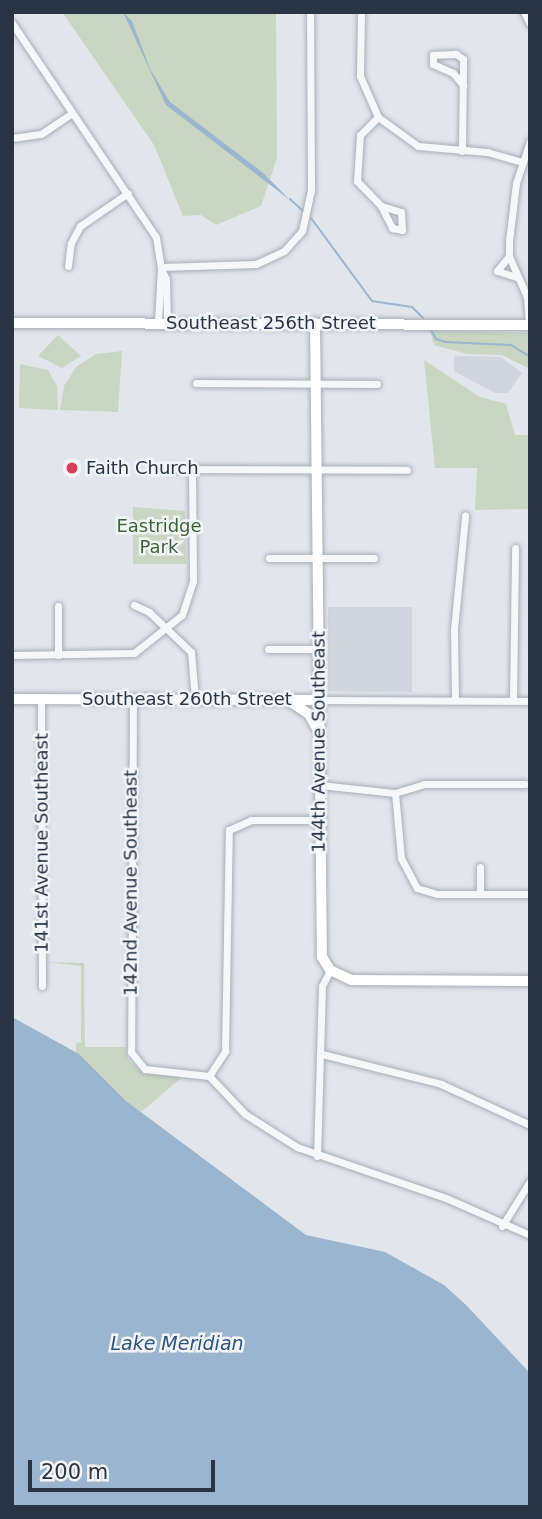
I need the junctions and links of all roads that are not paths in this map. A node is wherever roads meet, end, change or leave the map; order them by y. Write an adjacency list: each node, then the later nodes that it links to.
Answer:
1 (310, 12): 17 (street)
2 (361, 12): 8 (street)
3 (524, 12): 5 (street)
4 (12, 23): 7 (street)
5 (530, 24)
6 (463, 85): 6 (street); 11 (street)
7 (71, 114): 9 (street); 13 (street)
8 (378, 117): 11 (street); 14 (street)
9 (12, 138)
10 (530, 141): 12 (street)
11 (462, 151): 12 (street)
12 (522, 162): 15 (street)
13 (128, 193): 16 (street); 17 (street)
14 (380, 206)
15 (509, 256): 18 (street); 18 (street)
16 (68, 267)
17 (161, 267): 20 (street)
18 (517, 277): 22 (street)
19 (12, 323): 20 (street, Southeast 256th Street)
20 (163, 323): 21 (street, Southeast 256th Street)
21 (315, 323): 22 (street, Southeast 256th Street); 24 (street, 144th Avenue Southeast)
22 (529, 326)
23 (196, 383): 24 (street)
24 (317, 384): 25 (street); 28 (street, 144th Avenue Southeast)
25 (377, 384)
26 (168, 469): 27 (street)
27 (192, 469): 28 (street); 37 (street)
28 (318, 470): 29 (street); 33 (street, 144th Avenue Southeast)
29 (407, 470)
30 (465, 516): 46 (street)
31 (515, 548): 49 (street)
32 (269, 558): 33 (street)
33 (319, 558): 34 (street); 39 (street, 144th Avenue Southeast)
34 (374, 558)
35 (134, 605): 37 (street)
36 (58, 606): 41 (street)
37 (167, 628): 41 (street); 45 (street)
38 (268, 649): 39 (street)
39 (319, 649): 48 (street, 144th Avenue Southeast)
40 (12, 655): 41 (street)
41 (58, 655)
42 (12, 699): 43 (street, Southeast 260th Street)
43 (41, 699): 44 (street, Southeast 260th Street); 61 (street, 141st Avenue Southeast)
44 (132, 699): 45 (street, Southeast 260th Street); 63 (street, 142nd Avenue Southeast)
45 (195, 699): 47 (street, Southeast 260th Street)
46 (455, 699): 48 (street, Southeast 260th Street); 49 (street, Southeast 260th Street)
47 (282, 700): 48 (street, Southeast 260th Street); 51 (street)
48 (320, 700): 51 (street, 144th Avenue Southeast)
49 (513, 701): 50 (street, Southeast 260th Street)
50 (530, 701)
51 (320, 738): 53 (street, 144th Avenue Southeast)
52 (525, 784): 54 (street)
53 (320, 785): 54 (street); 55 (street, 144th Avenue Southeast)
54 (395, 793): 57 (street)
55 (319, 820): 59 (street, 144th Avenue Southeast); 63 (street)
56 (480, 867): 57 (street)
57 (480, 894): 58 (street)
58 (530, 894)
59 (330, 970): 60 (street); 62 (street)
60 (530, 981)
61 (42, 986)
62 (322, 1054): 64 (street); 65 (street)
63 (209, 1076): 65 (street)
64 (530, 1125)
65 (317, 1156): 67 (street)
66 (530, 1181): 67 (street)
67 (502, 1226): 68 (street)
68 (530, 1235)

